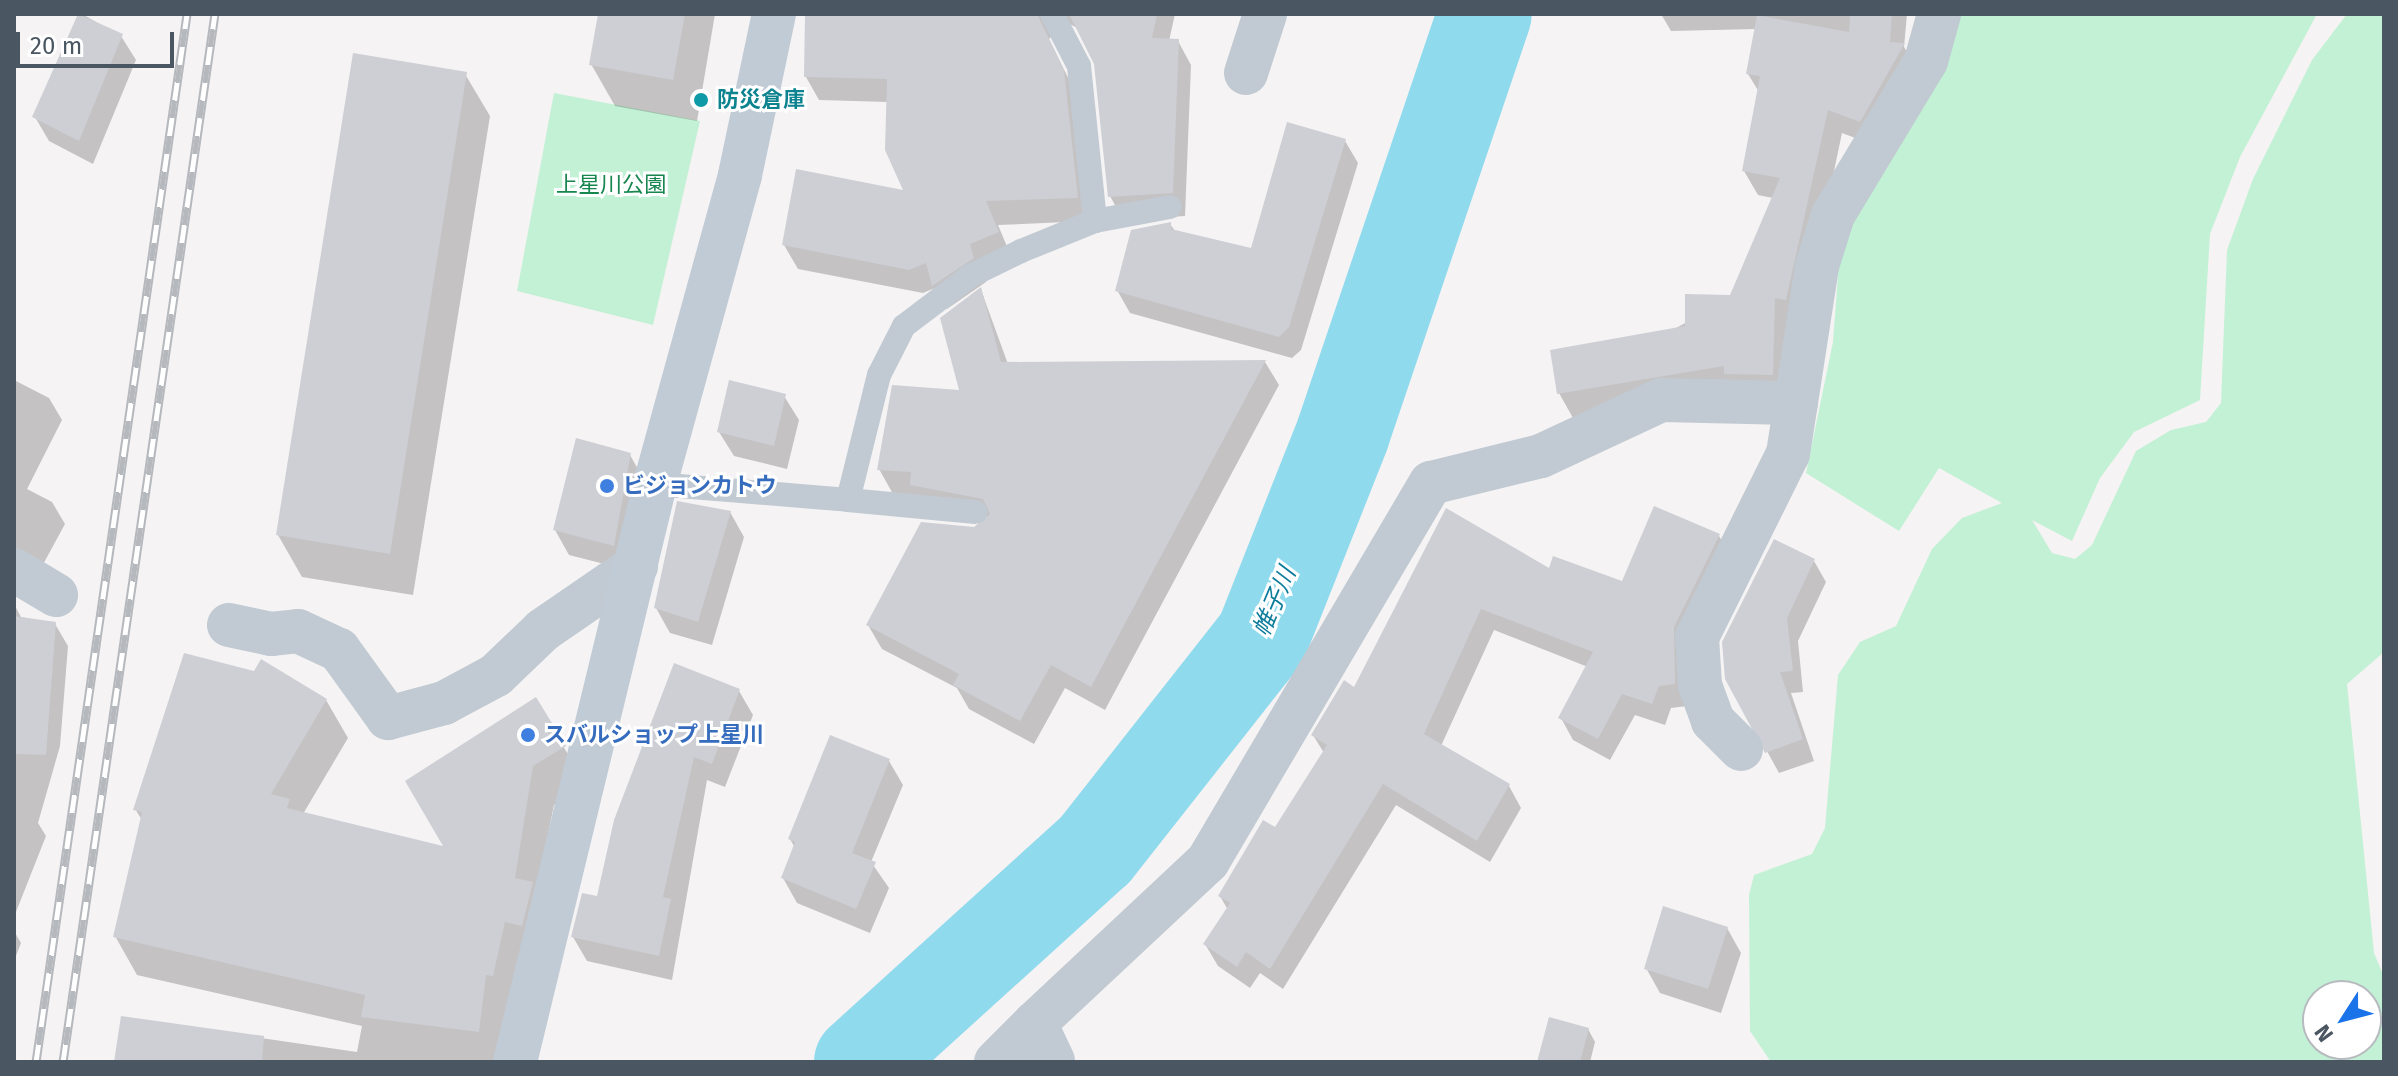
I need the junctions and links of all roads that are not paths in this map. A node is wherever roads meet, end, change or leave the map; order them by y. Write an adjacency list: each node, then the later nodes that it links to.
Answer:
1 (774, 14): 9 (street)
2 (1052, 14): 7 (lane)
3 (1265, 14): 5 (street)
4 (1939, 14): 8 (street)
5 (1246, 73)
6 (1170, 207): 7 (lane)
7 (1095, 221): 10 (lane)
8 (1796, 403): 16 (street); 17 (street)
9 (655, 484): 10 (lane); 12 (street)
10 (848, 500): 11 (lane)
11 (975, 512)
12 (636, 566): 15 (street); 18 (street)
13 (14, 570): 14 (street)
14 (56, 595)
15 (229, 625)
16 (1741, 749)
17 (1054, 1052): 19 (street)
18 (515, 1062)
19 (996, 1062)

